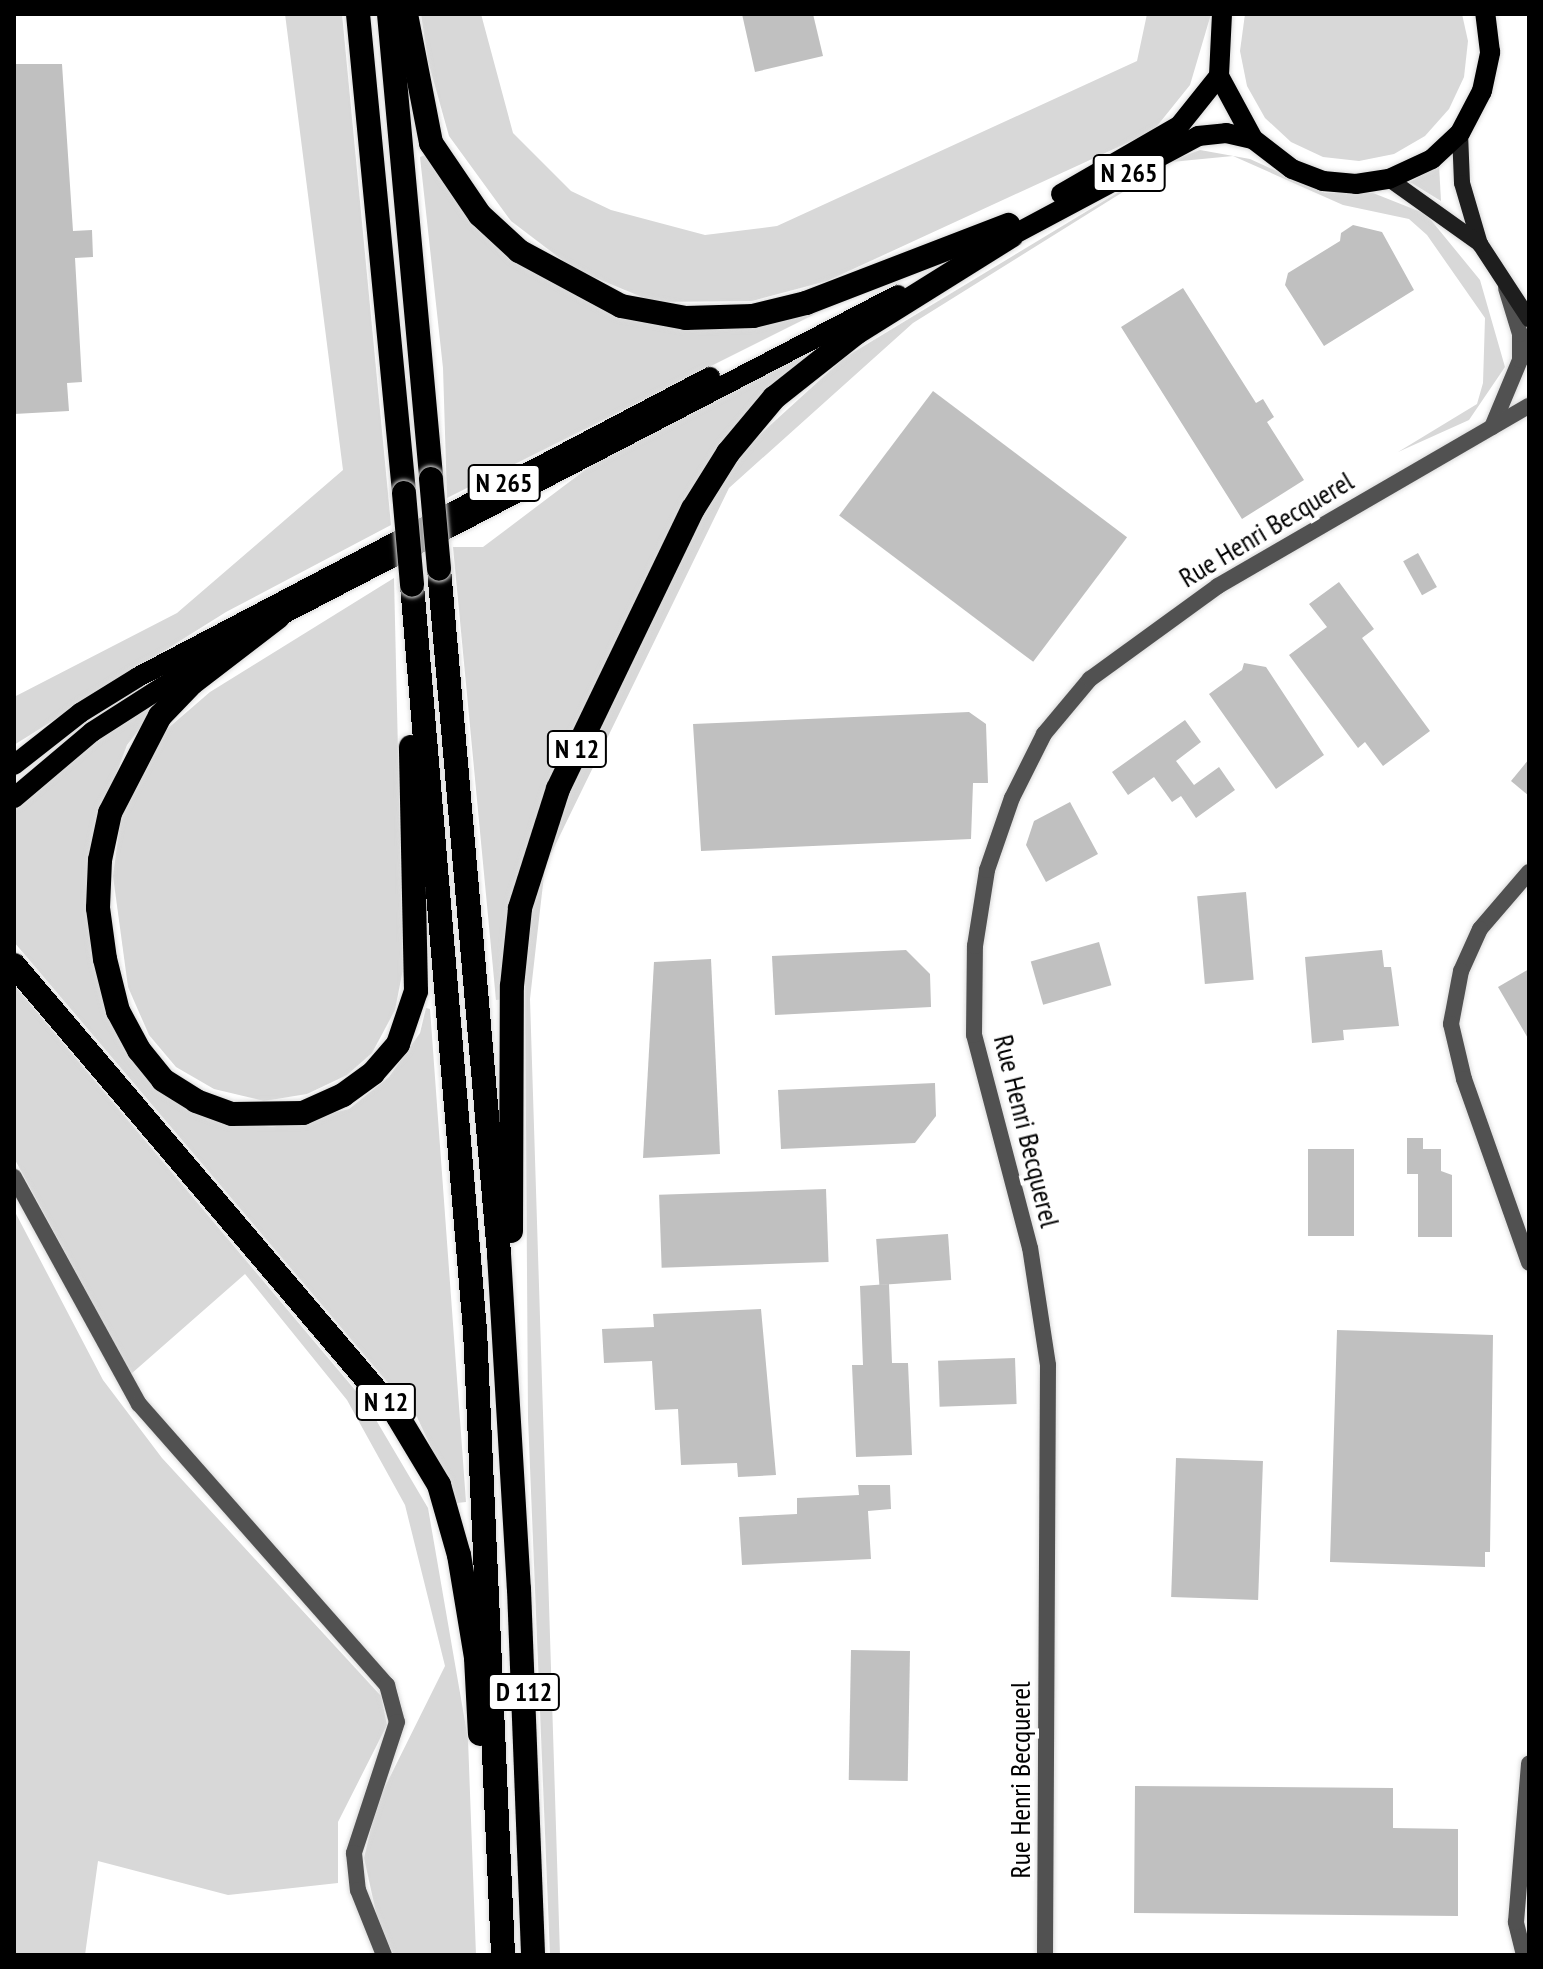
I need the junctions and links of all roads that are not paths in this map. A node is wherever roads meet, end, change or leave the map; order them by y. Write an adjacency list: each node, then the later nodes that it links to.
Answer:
1 (358, 14): 20 (highway, bridge)
2 (389, 14): 27 (highway, bridge)
3 (406, 14): 10 (highway)
4 (1222, 14): 6 (main road)
5 (1485, 14): 7 (main road)
6 (1219, 76): 8 (main road); 10 (main road, N 265)
7 (1460, 133): 9 (main road); 11 (street)
8 (1253, 139): 9 (main road); 10 (main road, N 265)
9 (1389, 179): 11 (street)
10 (1010, 231): 19 (main road, N 265); 21 (main road, N 265); 27 (highway, N 12)
11 (1480, 244): 12 (street)
12 (1504, 281): 13 (street); 15 (street)
13 (1529, 319)
14 (1529, 376): 15 (street)
15 (1510, 387): 18 (street)
16 (1529, 406): 18 (street, Rue Henri Becquerel)
17 (1529, 421): 18 (street, Rue Henri Becquerel)
18 (1492, 427): 32 (street, Rue Henri Becquerel)
19 (278, 617): 20 (highway); 22 (main road, N 265)
20 (420, 677): 30 (highway, D 112)
21 (14, 765)
22 (14, 798)
23 (1529, 872): 26 (street)
24 (14, 965): 30 (highway, N 12)
25 (14, 1177): 29 (street)
26 (1529, 1263)
27 (509, 1429): 31 (highway, D 112)
28 (1529, 1764): 33 (street)
29 (384, 1955)
30 (502, 1955)
31 (533, 1955)
32 (1045, 1955)
33 (1524, 1955)

